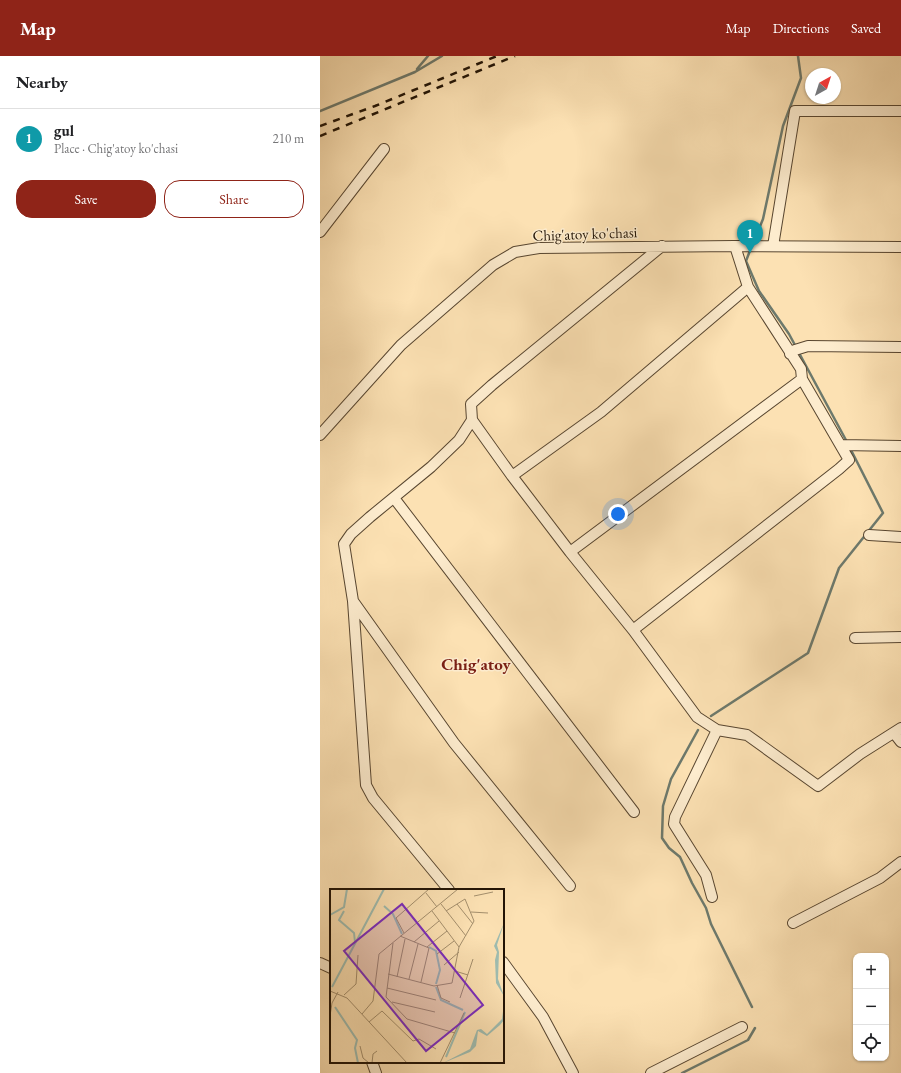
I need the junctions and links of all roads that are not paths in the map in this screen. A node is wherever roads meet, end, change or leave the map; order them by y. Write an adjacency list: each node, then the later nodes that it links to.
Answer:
1 (901, 111): 6 (street)
2 (384, 149): 3 (street)
3 (320, 232)
4 (662, 246): 5 (street, Chig'atoy ko'chasi); 12 (street); 13 (street, Chig'atoy ko'chasi)
5 (735, 246): 6 (street, Chig'atoy ko'chasi); 8 (street)
6 (773, 246): 7 (street, Chig'atoy ko'chasi)
7 (901, 248)
8 (748, 287): 10 (street); 16 (street)
9 (901, 346): 10 (street)
10 (792, 352): 11 (street)
11 (802, 379): 14 (street); 20 (street)
12 (472, 420): 16 (street); 17 (street)
13 (320, 435)
14 (841, 446): 15 (street); 22 (street)
15 (901, 446)
16 (512, 476): 20 (street)
17 (394, 498): 21 (street); 28 (street)
18 (870, 535): 19 (street)
19 (901, 537)
20 (570, 552): 22 (street)
21 (353, 601): 30 (street); 31 (street)
22 (633, 630): 25 (street)
23 (901, 637): 24 (street)
24 (855, 638)
25 (717, 730): 26 (street); 32 (street)
26 (898, 730): 27 (street)
27 (901, 742)
28 (634, 812)
29 (901, 862): 33 (street)
30 (570, 886)
31 (448, 889)
32 (712, 897)
33 (793, 923)
34 (320, 963): 36 (street)
35 (504, 963): 40 (street)
36 (330, 968)
37 (742, 1027): 41 (street)
38 (372, 1063): 39 (street)
39 (376, 1073)
40 (573, 1073)
41 (651, 1073)

